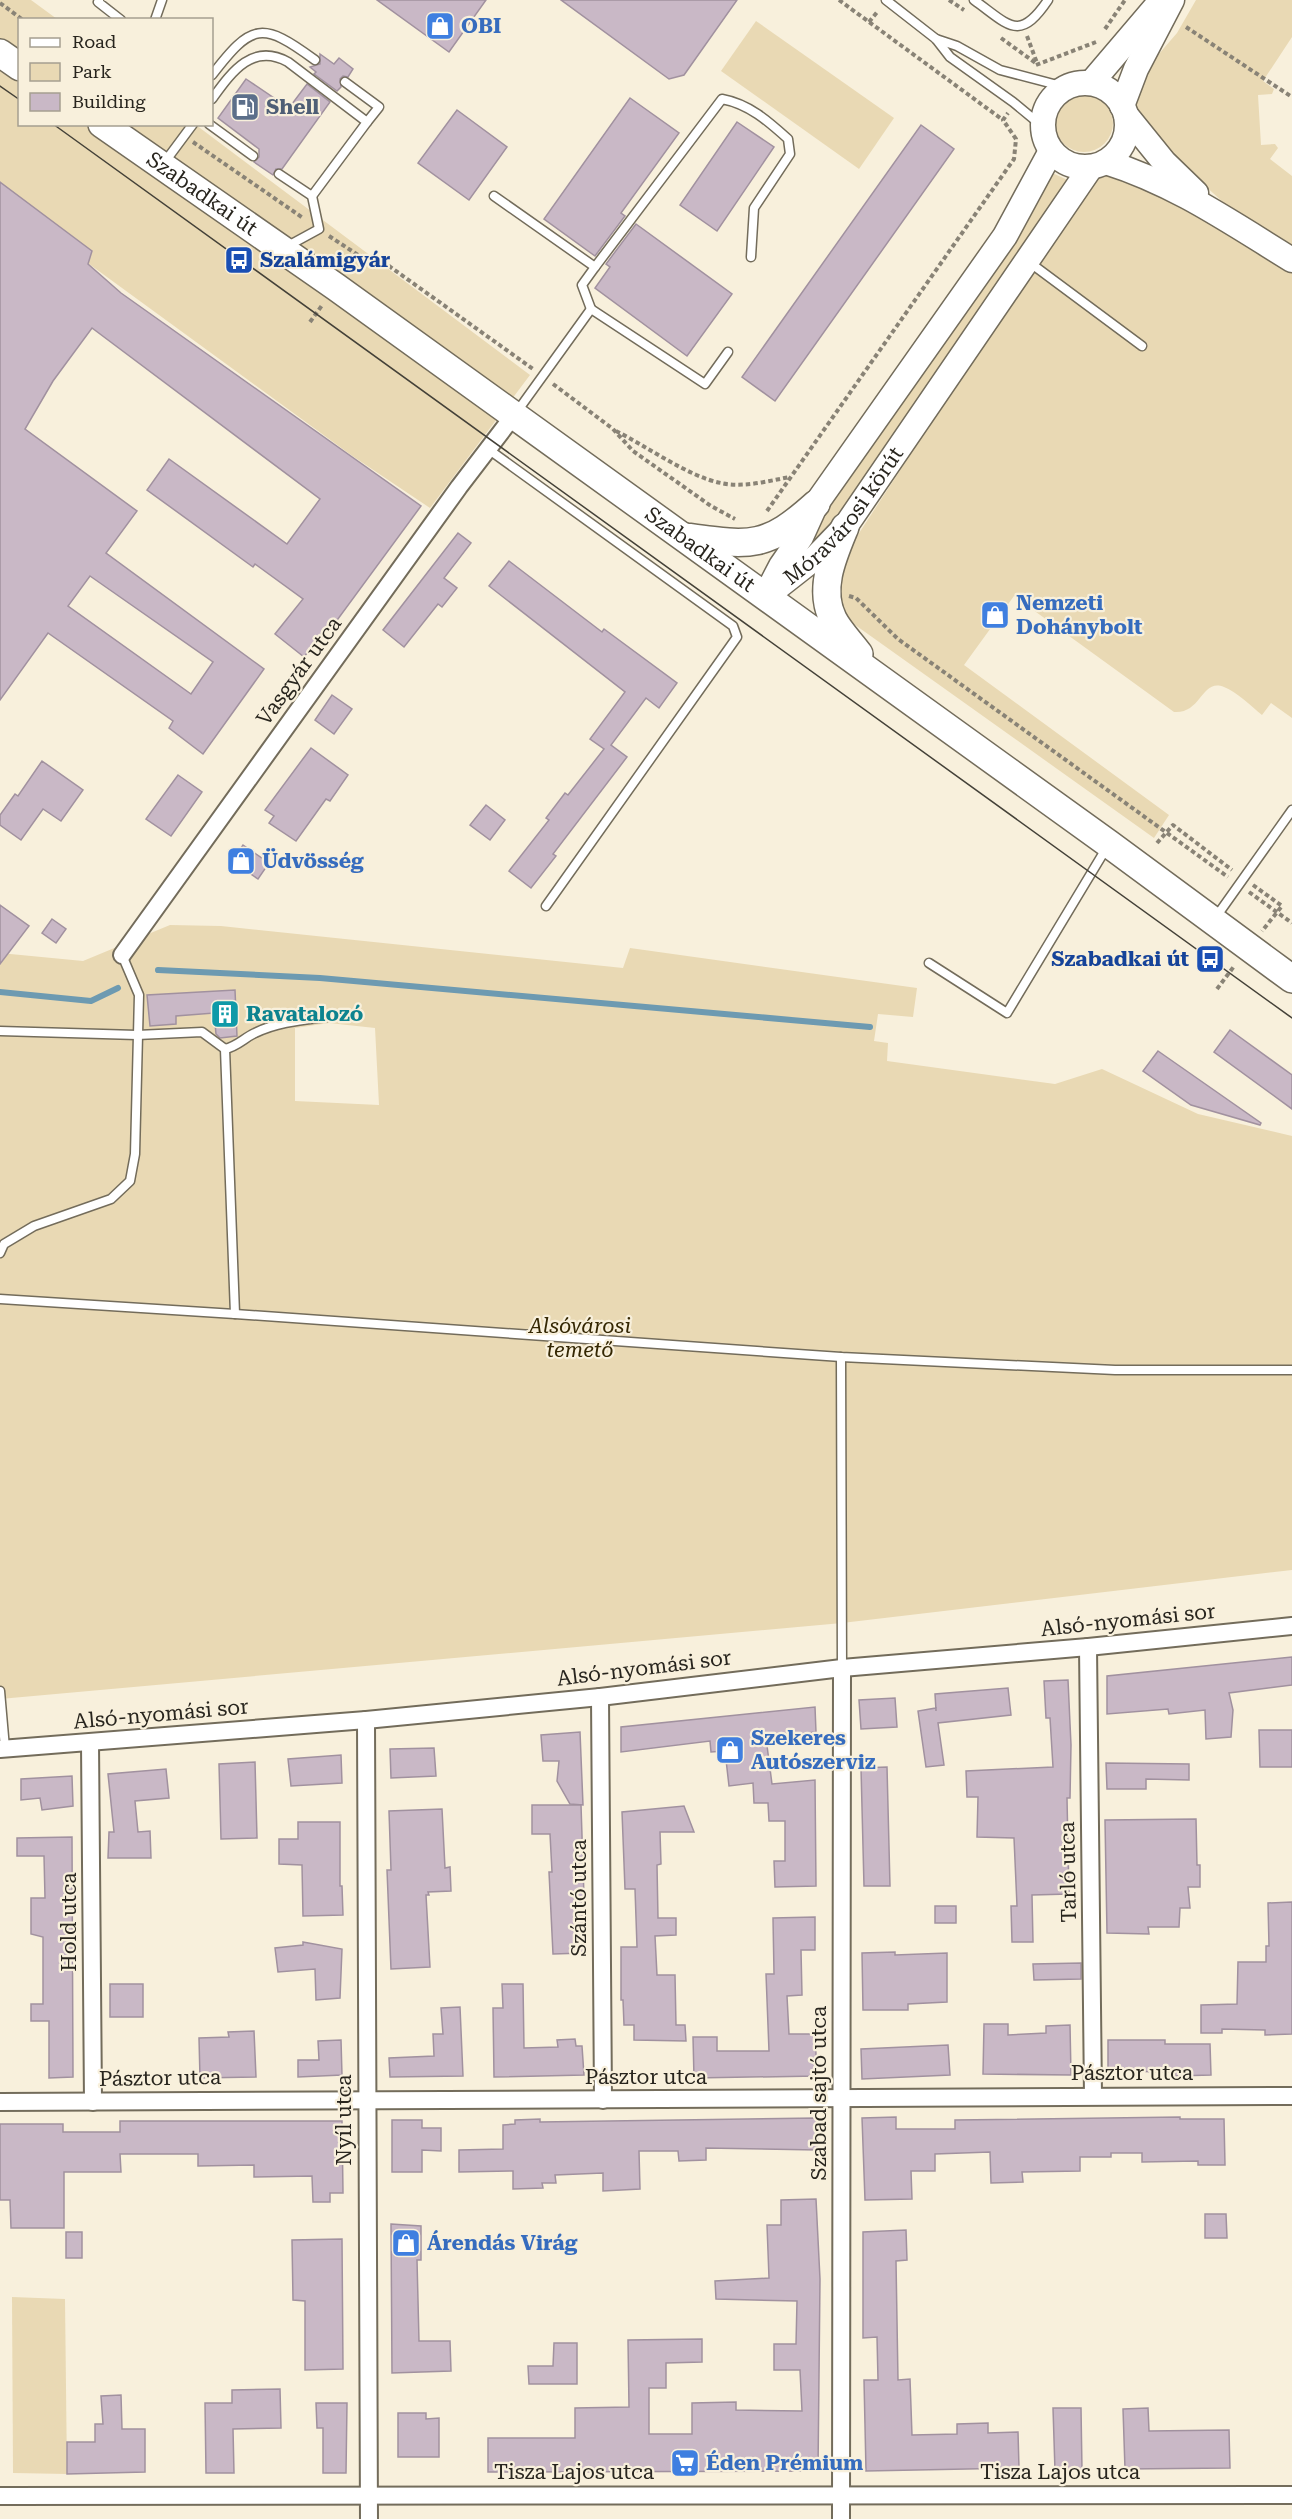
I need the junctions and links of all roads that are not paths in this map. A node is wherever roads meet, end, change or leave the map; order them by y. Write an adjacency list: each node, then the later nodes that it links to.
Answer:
1 (99, 0): 8 (lane)
2 (162, 0): 9 (lane)
3 (886, 0): 10 (lane)
4 (974, 0): 5 (lane)
5 (1048, 0)
6 (1161, 0): 16 (main road)
7 (1172, 0): 19 (main road)
8 (119, 18)
9 (156, 18)
10 (936, 39): 17 (lane); 24 (lane)
11 (0, 53): 13 (main road)
12 (315, 60): 14 (lane)
13 (18, 66)
14 (213, 74)
15 (345, 82): 20 (lane)
16 (1091, 83): 17 (main road); 19 (main road)
17 (1065, 87): 24 (main road)
18 (213, 98): 20 (lane)
19 (1124, 110): 27 (main road); 32 (main road)
20 (367, 122): 30 (lane)
21 (105, 126): 28 (main road, Szabadkai út)
22 (192, 126): 28 (lane)
23 (212, 126): 26 (lane)
24 (1042, 126): 25 (main road)
25 (1051, 151): 27 (main road); 43 (main road, Móravárosi körút)
26 (253, 156)
27 (1098, 165): 32 (main road); 36 (main road, Móravárosi körút)
28 (162, 166): 33 (main road, Szabadkai út)
29 (279, 174): 30 (lane)
30 (312, 196): 33 (lane)
31 (494, 196): 37 (lane)
32 (1213, 209): 35 (main road)
33 (281, 250): 41 (main road, Szabadkai út)
34 (751, 257): 37 (lane)
35 (1292, 260)
36 (1028, 262): 39 (lane); 44 (main road, Móravárosi körút)
37 (595, 267): 38 (lane)
38 (591, 309): 40 (lane); 41 (lane)
39 (1142, 346)
40 (728, 352)
41 (514, 415): 42 (street, Vasgyár utca); 45 (main road, Szabadkai út)
42 (488, 449): 50 (lane); 52 (street, Vasgyár utca)
43 (816, 504): 45 (main road); 46 (main road, Móravárosi körút)
44 (845, 527): 46 (main road, Móravárosi körút); 47 (main road)
45 (682, 536): 46 (main road, Szabadkai út)
46 (765, 597): 47 (main road, Szabadkai út)
47 (877, 679): 49 (main road, Szabadkai út)
48 (1292, 810): 51 (lane)
49 (1109, 844): 51 (main road, Szabadkai út); 53 (lane)
50 (546, 906)
51 (1213, 921): 54 (main road, Szabadkai út)
52 (122, 956): 57 (lane)
53 (929, 963)
54 (1292, 979)
55 (326, 1017): 58 (lane)
56 (0, 1031): 57 (lane)
57 (137, 1035): 58 (lane); 59 (lane)
58 (225, 1049): 61 (lane)
59 (0, 1253)
60 (0, 1299): 61 (lane)
61 (235, 1314): 62 (lane)
62 (841, 1357): 63 (lane); 66 (lane)
63 (1292, 1371)
64 (1292, 1626): 65 (street, Alsó-nyomási sor)
65 (1088, 1647): 66 (street, Alsó-nyomási sor); 72 (street, Tarló utca)
66 (842, 1668): 68 (street, Alsó-nyomási sor); 74 (street, Szabad sajtó utca)
67 (0, 1691): 71 (lane)
68 (600, 1697): 69 (street, Alsó-nyomási sor); 76 (street, Szántó utca)
69 (366, 1720): 70 (street, Alsó-nyomási sor); 75 (street, Nyíl utca)
70 (90, 1743): 71 (street, Alsó-nyomási sor); 78 (street, Hold utca)
71 (3, 1748)
72 (1094, 2096): 73 (street, Pásztor utca); 74 (street, Pásztor utca)
73 (1292, 2096)
74 (842, 2097): 76 (street, Pásztor utca); 79 (street, Szabad sajtó utca)
75 (366, 2098): 76 (street, Pásztor utca); 78 (street, Pásztor utca); 82 (street, Nyíl utca)
76 (603, 2100)
77 (0, 2102): 78 (street, Pásztor utca)
78 (93, 2102)
79 (840, 2494): 80 (street, Tisza Lajos utca); 82 (street, Tisza Lajos utca); 84 (street, Szabad sajtó utca)
80 (1292, 2495)
81 (0, 2496): 82 (street, Tisza Lajos utca)
82 (369, 2496): 83 (street, Nyíl utca)
83 (369, 2519)
84 (841, 2519)

